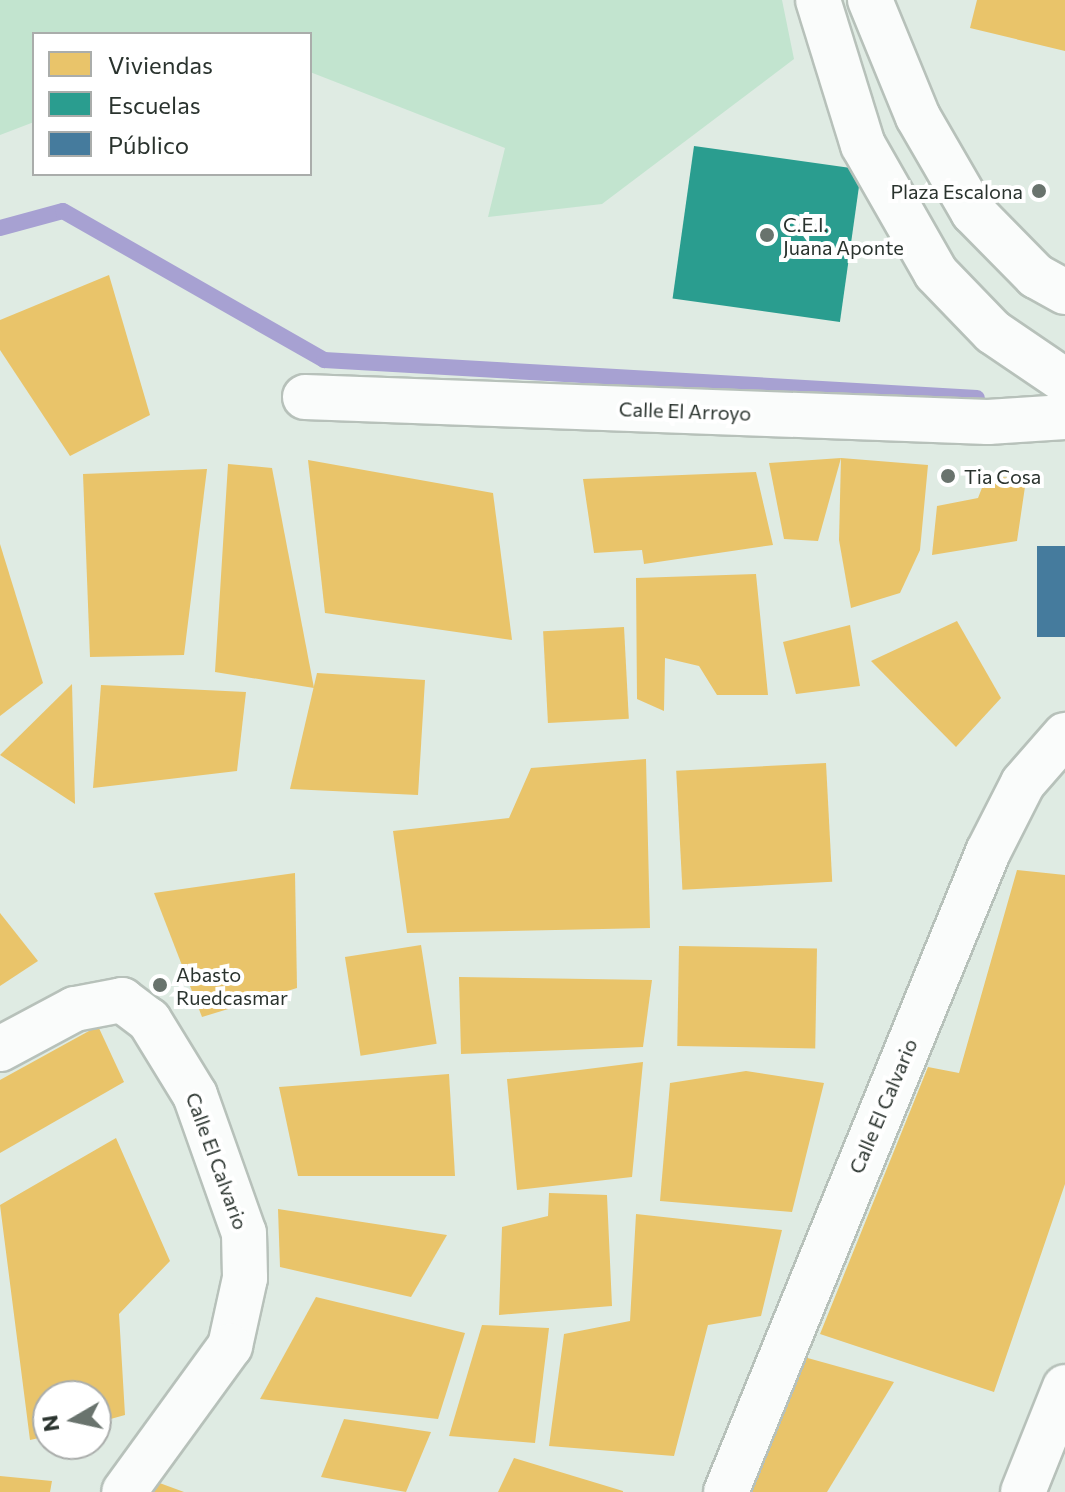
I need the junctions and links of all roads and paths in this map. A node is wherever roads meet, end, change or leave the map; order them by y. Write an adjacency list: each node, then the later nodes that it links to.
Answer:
1 (818, 0): 4 (street)
2 (870, 0): 3 (street)
3 (1065, 292)
4 (1065, 381)
5 (305, 397): 6 (street, Calle El Arroyo)
6 (1065, 417)
7 (1065, 735): 11 (street, Calle El Calvario)
8 (0, 1049): 10 (street, Calle El Calvario)
9 (1065, 1387): 12 (street)
10 (124, 1492)
11 (726, 1492)
12 (1023, 1492)

